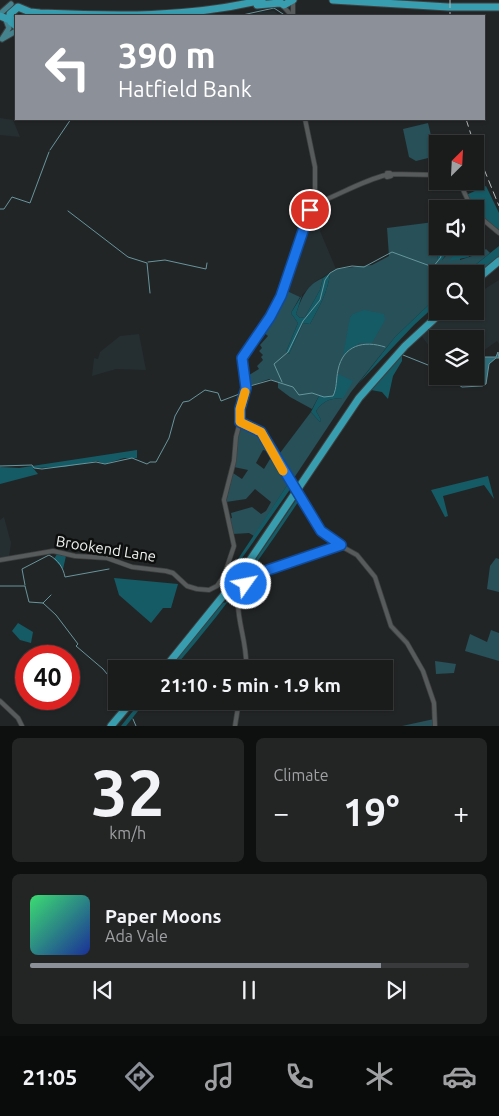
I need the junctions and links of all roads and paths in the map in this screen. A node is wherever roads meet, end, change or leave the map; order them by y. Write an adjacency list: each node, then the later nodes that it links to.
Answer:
1 (17, 0): 9 (main road)
2 (262, 0): 9 (highway)
3 (293, 0): 6 (highway); 13 (street)
4 (333, 0): 7 (highway)
5 (382, 0): 7 (highway)
6 (279, 3): 11 (highway); 12 (street)
7 (499, 5)
8 (11, 7): 9 (highway); 10 (highway); 14 (highway)
9 (25, 11)
10 (0, 14): 14 (highway); 16 (main road)
11 (192, 15)
12 (291, 15)
13 (292, 15)
14 (13, 24): 16 (main road)
15 (15, 32): 16 (main road)
16 (1, 40)
17 (305, 120): 19 (street)
18 (429, 175): 20 (street)
19 (315, 200): 20 (street); 21 (street)
20 (320, 202): 21 (street)
21 (313, 208): 30 (street)
22 (484, 221): 23 (street)
23 (499, 233)
24 (499, 261): 26 (highway)
25 (499, 267): 27 (highway)
26 (484, 274)
27 (484, 278)
28 (429, 319): 33 (highway)
29 (433, 320): 34 (highway)
30 (240, 422): 31 (street, bridge); 32 (street, Brookend Lane)
31 (341, 545): 35 (street); 44 (street)
32 (0, 560)
33 (166, 660)
34 (171, 660)
35 (245, 660)
36 (0, 701): 40 (street)
37 (124, 710): 41 (highway)
38 (130, 710): 42 (highway)
39 (238, 710): 43 (street)
40 (22, 726)
41 (111, 726)
42 (117, 726)
43 (235, 726)
44 (436, 726)

